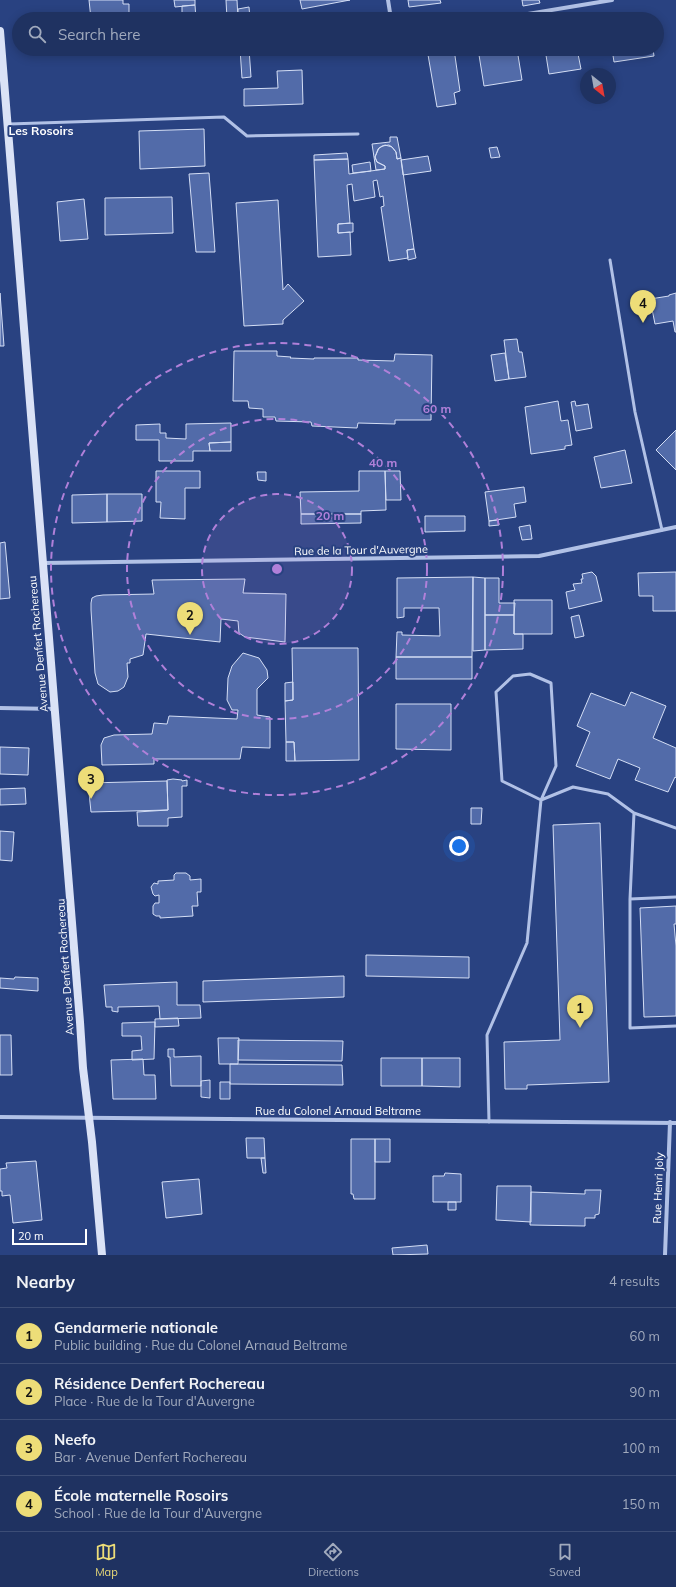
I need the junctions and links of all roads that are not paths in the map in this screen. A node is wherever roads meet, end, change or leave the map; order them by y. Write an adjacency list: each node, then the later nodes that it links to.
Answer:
1 (388, 0): 3 (street)
2 (612, 0): 4 (street)
3 (390, 12)
4 (540, 12)
5 (0, 30): 6 (street, Avenue Denfert Rochereau)
6 (3, 94): 7 (street, Avenue Denfert Rochereau)
7 (8, 124): 8 (lane); 12 (street, Avenue Denfert Rochereau)
8 (358, 134)
9 (610, 260): 11 (lane)
10 (676, 527): 11 (street, Rue de la Tour d'Auvergne)
11 (662, 530): 12 (street, Rue de la Tour d'Auvergne)
12 (43, 563): 14 (street, Avenue Denfert Rochereau)
13 (0, 708): 14 (street)
14 (55, 709): 22 (street, Avenue Denfert Rochereau)
15 (541, 800): 15 (lane); 16 (lane); 23 (lane)
16 (634, 813): 17 (lane); 19 (lane)
17 (676, 828)
18 (676, 897): 19 (lane)
19 (630, 899): 20 (lane)
20 (676, 1026)
21 (0, 1117): 22 (street, Rue du Colonel Arnaud Beltrame)
22 (88, 1118): 23 (street, Rue du Colonel Arnaud Beltrame); 26 (street, Avenue Denfert Rochereau)
23 (489, 1122): 24 (street, Rue du Colonel Arnaud Beltrame)
24 (670, 1122): 25 (street, Rue du Colonel Arnaud Beltrame); 27 (street, Rue Henri Joly)
25 (676, 1122)
26 (102, 1255)
27 (664, 1255)

